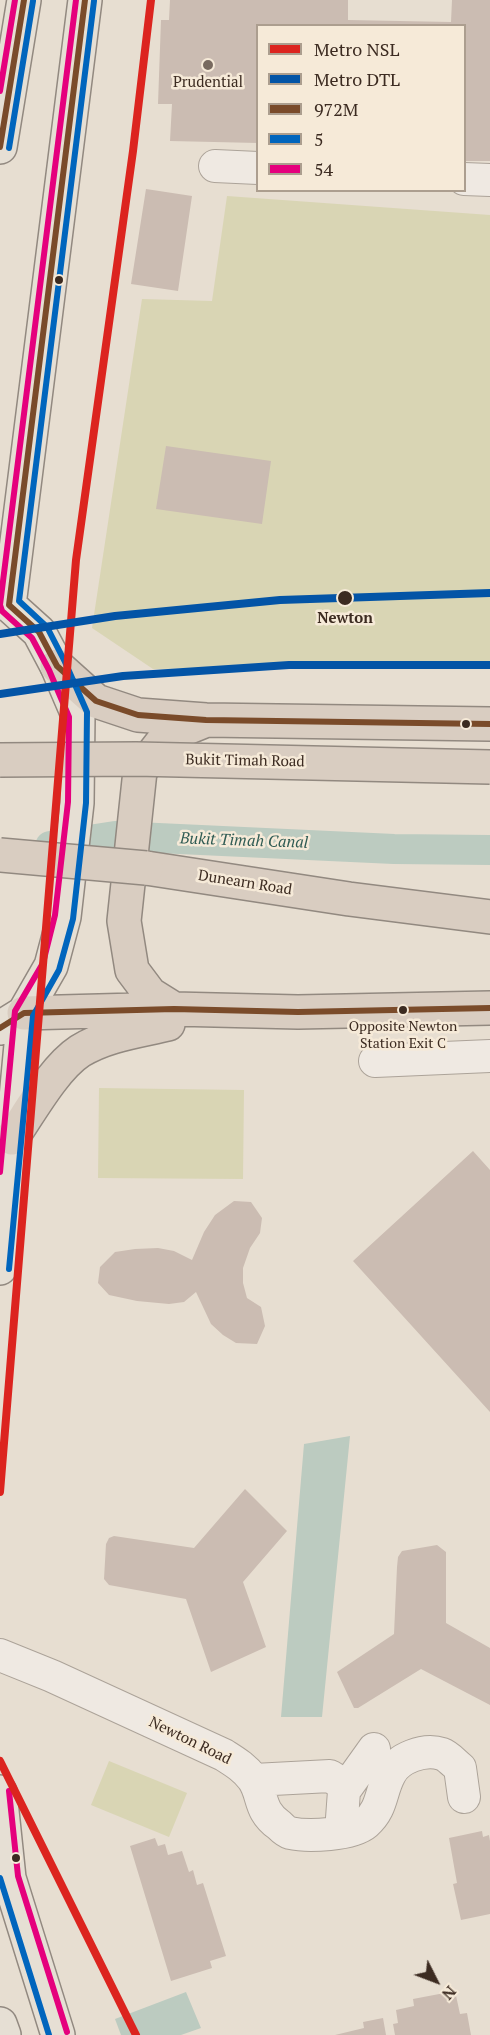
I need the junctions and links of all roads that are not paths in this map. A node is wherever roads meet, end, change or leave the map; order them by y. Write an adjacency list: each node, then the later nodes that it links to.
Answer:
1 (24, 0): 3 (main road)
2 (85, 0): 8 (main road)
3 (0, 147)
4 (215, 166): 5 (street)
5 (256, 168)
6 (466, 179): 7 (street)
7 (490, 180)
8 (5, 604): 9 (main road)
9 (57, 666): 10 (highway); 18 (main road)
10 (206, 720): 11 (highway); 17 (highway)
11 (490, 724)
12 (0, 760): 13 (highway, Bukit Timah Road, bridge)
13 (490, 767)
14 (0, 855): 15 (highway, Dunearn Road, bridge)
15 (490, 916)
16 (490, 1008): 17 (highway)
17 (183, 1009): 18 (highway); 21 (highway)
18 (12, 1021): 21 (main road)
19 (490, 1056): 20 (street)
20 (375, 1061)
21 (12, 1137): 22 (main road)
22 (0, 1268)
23 (0, 1655): 25 (street, Newton Road)
24 (365, 1744): 26 (street)
25 (254, 1780): 26 (street); 29 (street, Newton Road)
26 (337, 1783): 29 (street)
27 (0, 1792): 32 (main road)
28 (464, 1797): 29 (street, Newton Road)
29 (341, 1832)
30 (0, 2024): 31 (main road)
31 (4, 2035)
32 (58, 2035)

